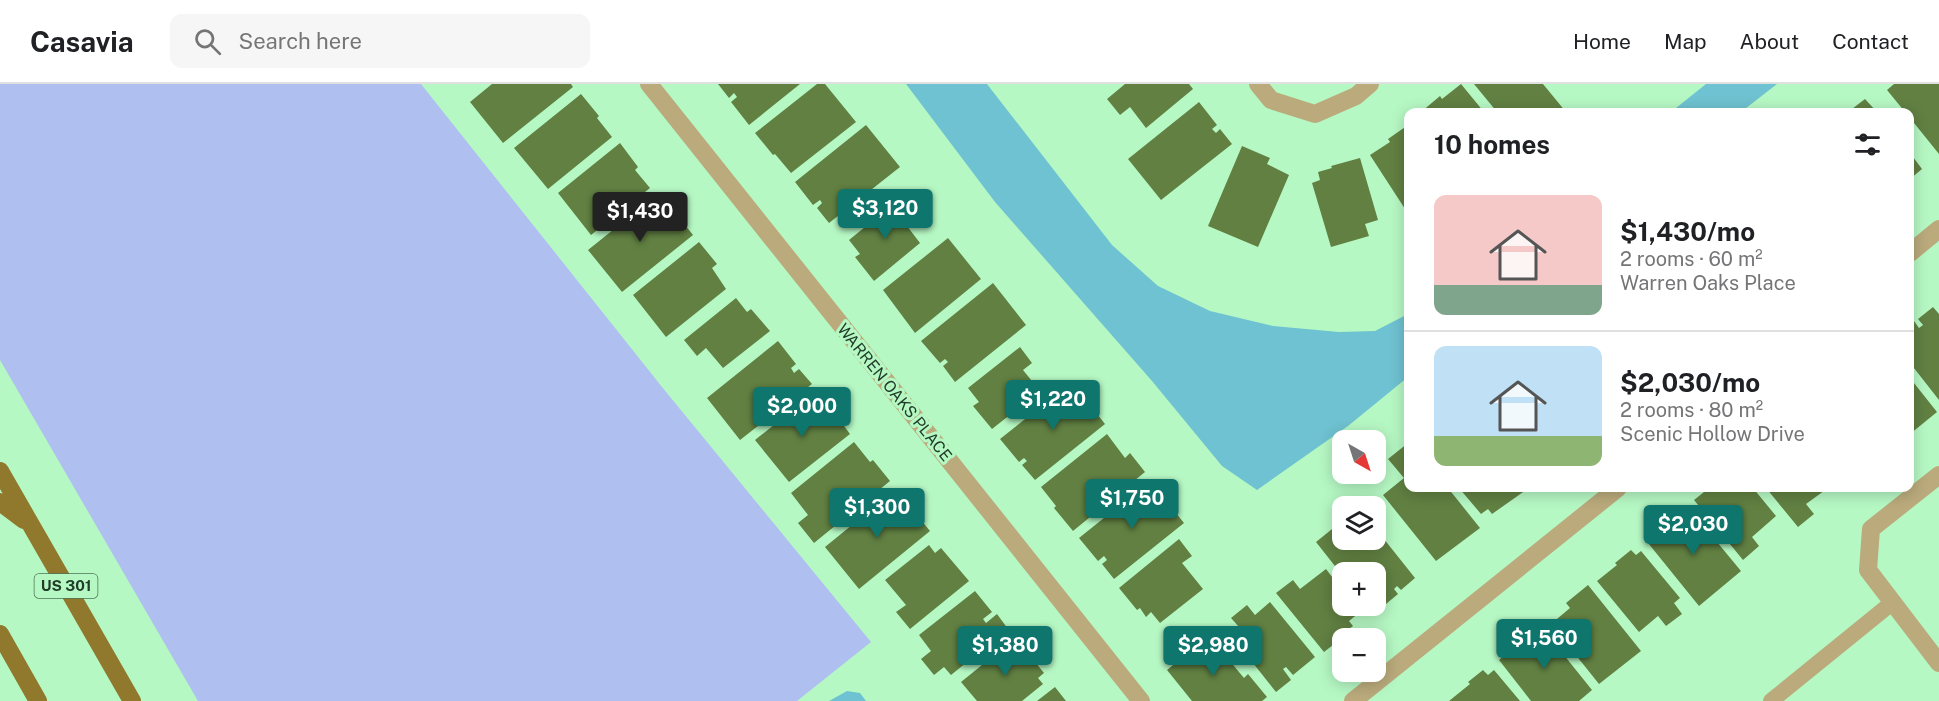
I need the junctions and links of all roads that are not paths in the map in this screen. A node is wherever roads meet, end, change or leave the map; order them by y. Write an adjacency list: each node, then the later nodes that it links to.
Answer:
1 (649, 84): 16 (street, WARREN OAKS PLACE)
2 (1258, 84): 3 (street)
3 (1370, 84)
4 (1939, 229): 5 (street)
5 (1914, 250)
6 (0, 471): 10 (main road, US 301)
7 (1939, 475): 11 (street)
8 (1613, 492): 17 (street)
9 (0, 502): 10 (main road)
10 (30, 525): 15 (main road, US 301)
11 (1893, 602): 13 (street); 18 (lane)
12 (0, 634): 14 (main road)
13 (1939, 663)
14 (38, 701)
15 (132, 701)
16 (1141, 701)
17 (1353, 701)
18 (1771, 701)

